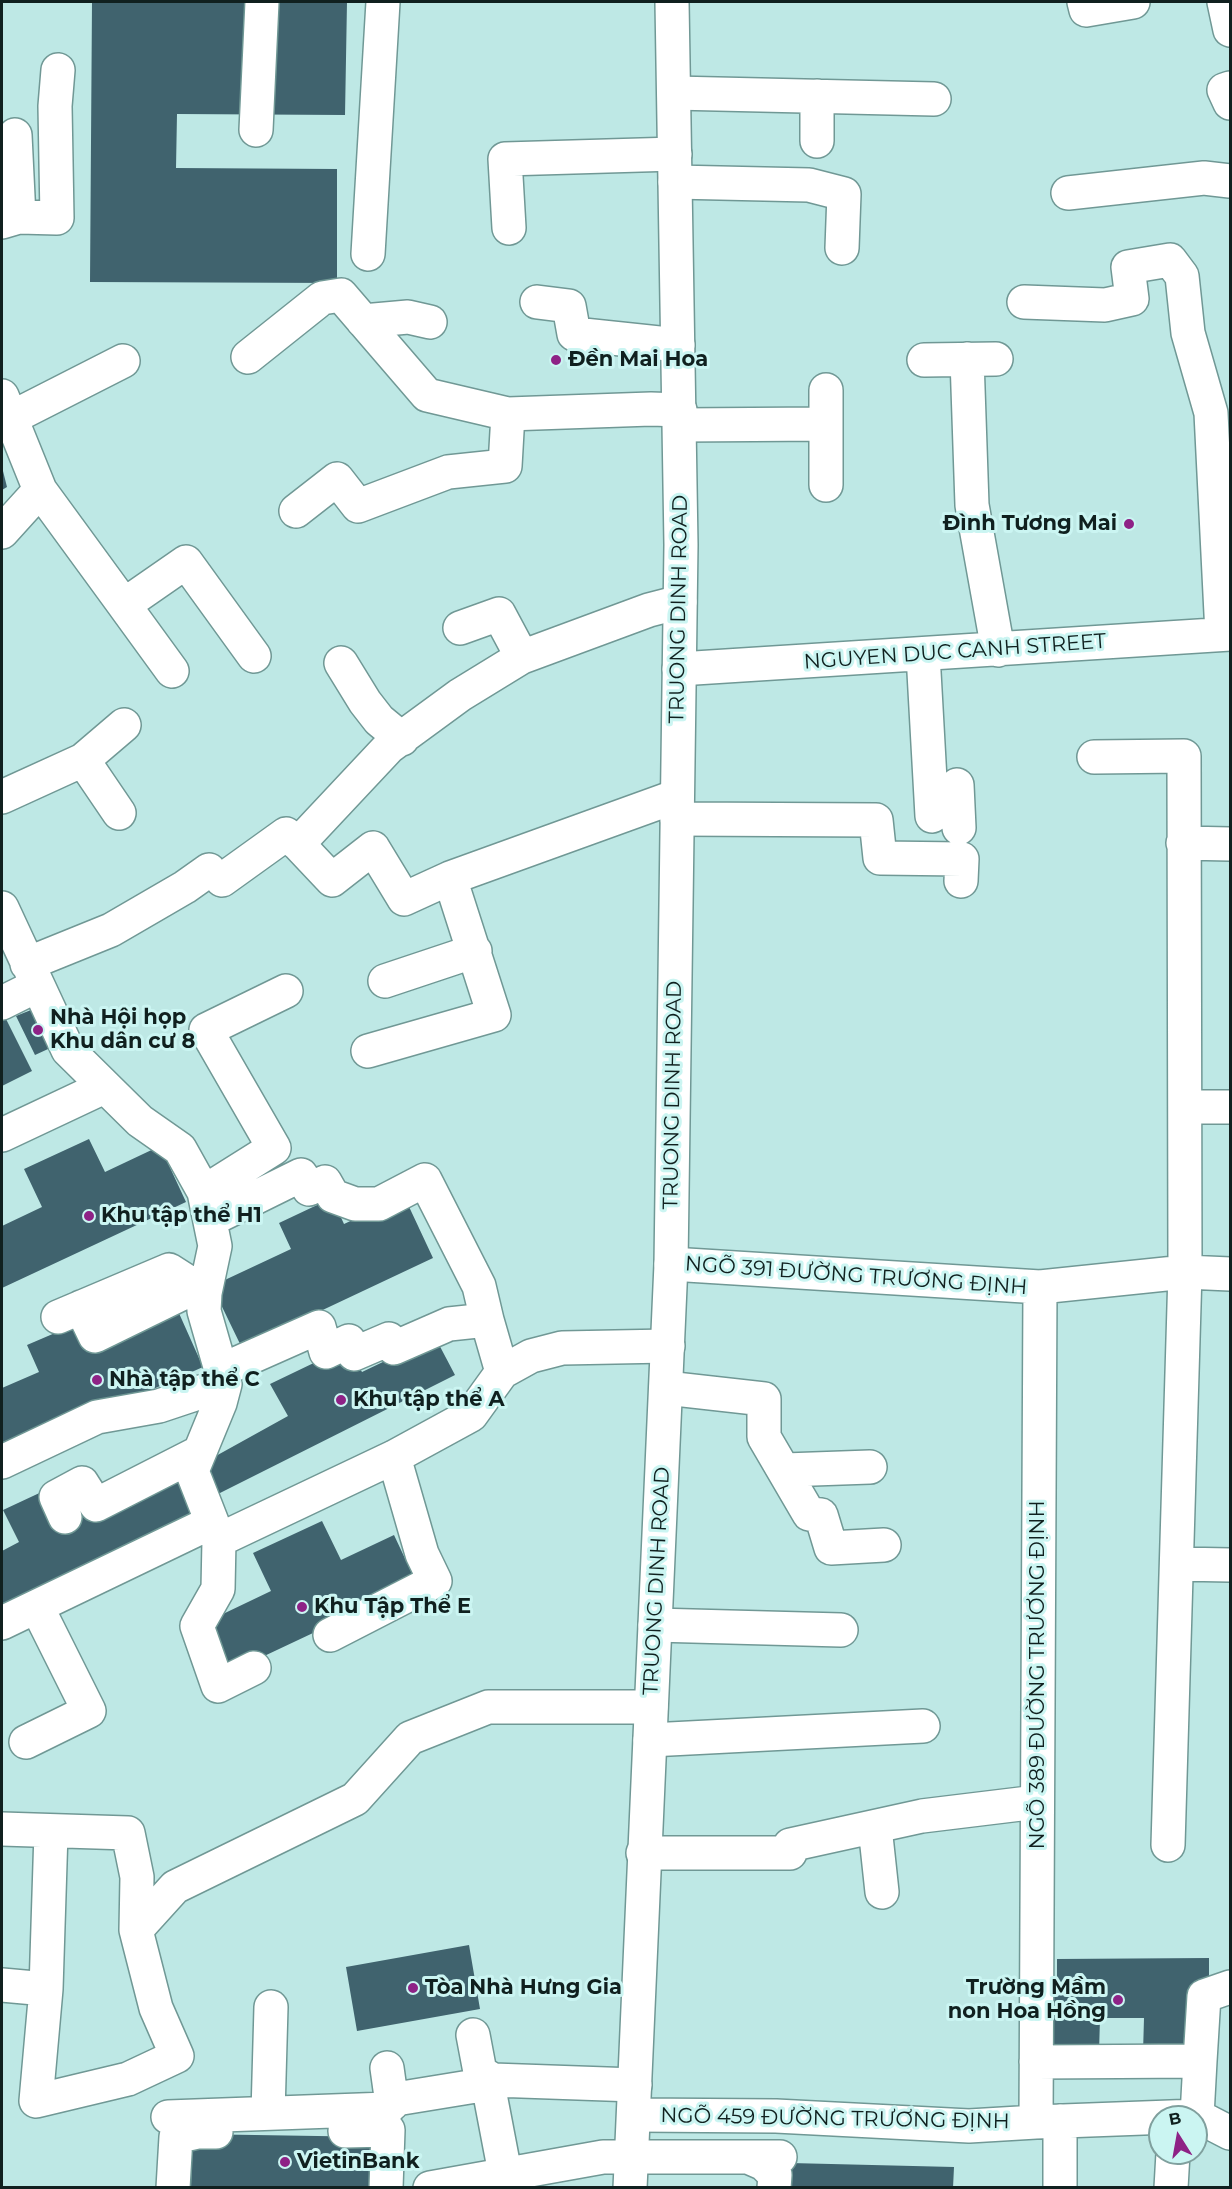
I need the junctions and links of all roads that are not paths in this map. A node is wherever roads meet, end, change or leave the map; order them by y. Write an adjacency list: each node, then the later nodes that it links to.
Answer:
1 (262, 2): 14 (main road)
2 (384, 2): 23 (main road)
3 (672, 2): 10 (main road, TRUONG DINH ROAD)
4 (1084, 2): 5 (main road)
5 (1133, 2)
6 (1224, 2): 7 (main road)
7 (1230, 30)
8 (58, 70): 20 (main road)
9 (1230, 88): 13 (main road)
10 (674, 93): 11 (main road); 17 (main road, TRUONG DINH ROAD)
11 (817, 96): 12 (main road); 16 (main road)
12 (934, 99)
13 (1230, 103)
14 (256, 130)
15 (15, 135): 20 (main road)
16 (817, 141)
17 (675, 168): 21 (main road); 22 (main road); 28 (main road, TRUONG DINH ROAD)
18 (1230, 180): 19 (main road)
19 (1068, 193)
20 (10, 219)
21 (509, 228)
22 (842, 248)
23 (368, 254)
24 (537, 302): 28 (main road)
25 (1024, 302): 34 (main road)
26 (363, 321): 27 (main road); 29 (main road); 35 (main road)
27 (430, 322)
28 (678, 345): 36 (main road, TRUONG DINH ROAD)
29 (248, 357)
30 (924, 360): 46 (main road)
31 (123, 361): 33 (main road)
32 (825, 390): 37 (main road)
33 (6, 407): 39 (main road)
34 (1221, 413): 45 (main road)
35 (508, 414): 36 (main road); 40 (main road)
36 (680, 418): 37 (main road); 42 (main road, TRUONG DINH ROAD)
37 (825, 424): 38 (main road)
38 (826, 485)
39 (40, 490): 41 (main road); 43 (main road)
40 (296, 512)
41 (2, 532)
42 (680, 602): 49 (main road); 51 (main road, TRUONG DINH ROAD)
43 (124, 605): 48 (main road); 52 (main road)
44 (460, 628): 49 (main road)
45 (1226, 634): 46 (main road, NGUYEN DUC CANH STREET)
46 (998, 650): 47 (main road, NGUYEN DUC CANH STREET)
47 (923, 654): 51 (main road, NGUYEN DUC CANH STREET); 59 (main road)
48 (254, 656)
49 (522, 657): 54 (main road)
50 (341, 663): 54 (main road)
51 (679, 669): 58 (main road, TRUONG DINH ROAD)
52 (171, 671)
53 (124, 725): 56 (main road)
54 (402, 739): 62 (main road)
55 (1094, 757): 61 (main road)
56 (83, 760): 57 (main road); 60 (main road)
57 (2, 797)
58 (677, 808): 64 (main road); 65 (main road); 78 (main road, TRUONG DINH ROAD)
59 (947, 808)
60 (119, 813)
61 (1183, 843): 63 (main road); 74 (main road)
62 (298, 844): 64 (main road); 68 (main road)
63 (1230, 844)
64 (450, 878): 67 (main road)
65 (961, 881)
66 (2, 908): 68 (main road)
67 (475, 951): 69 (main road); 72 (main road)
68 (32, 975): 71 (main road); 73 (main road)
69 (385, 981)
70 (286, 991): 77 (main road)
71 (2, 1003)
72 (368, 1051)
73 (104, 1087): 76 (main road); 77 (main road)
74 (1185, 1107): 75 (main road); 79 (main road)
75 (1230, 1107)
76 (2, 1135)
77 (207, 1206): 82 (main road); 84 (main road)
78 (671, 1264): 81 (main road, NGÕ 391 ĐƯỜNG TRƯƠNG ĐỊNH); 85 (main road, TRUONG DINH ROAD)
79 (1185, 1272): 80 (main road, NGÕ 391 ĐƯỜNG TRƯƠNG ĐỊNH); 81 (main road, NGÕ 391 ĐƯỜNG TRƯƠNG ĐỊNH); 97 (main road)
80 (1230, 1274)
81 (1040, 1287): 109 (main road, NGÕ 389 ĐƯỜNG TRƯƠNG ĐỊNH)
82 (205, 1293): 83 (main road); 87 (main road)
83 (69, 1312)
84 (487, 1320): 86 (main road); 87 (main road)
85 (668, 1346): 86 (main road); 88 (main road, TRUONG DINH ROAD)
86 (502, 1372): 90 (main road)
87 (223, 1377): 89 (main road); 91 (main road)
88 (666, 1388): 93 (main road); 101 (main road, TRUONG DINH ROAD)
89 (198, 1454): 94 (main road); 95 (main road)
90 (394, 1457): 95 (main road); 103 (main road)
91 (2, 1462)
92 (870, 1467): 93 (main road)
93 (785, 1470): 96 (main road)
94 (65, 1517)
95 (216, 1531): 99 (main road); 104 (main road)
96 (884, 1545)
97 (1178, 1564): 98 (main road); 113 (main road)
98 (1230, 1565)
99 (37, 1607): 100 (main road); 108 (main road)
100 (2, 1623)
101 (655, 1625): 102 (main road); 105 (main road, TRUONG DINH ROAD)
102 (841, 1630)
103 (330, 1635)
104 (254, 1668)
105 (651, 1707): 107 (main road, TRUONG DINH ROAD); 116 (main road)
106 (924, 1726): 107 (main road)
107 (650, 1740): 114 (main road, TRUONG DINH ROAD)
108 (26, 1742)
109 (1037, 1802): 110 (main road); 123 (main road, NGÕ 389 ĐƯỜNG TRƯƠNG ĐỊNH)
110 (875, 1827): 114 (main road); 115 (main road)
111 (2, 1829): 112 (main road)
112 (51, 1832): 116 (main road); 119 (main road)
113 (1168, 1845)
114 (643, 1853): 125 (main road, TRUONG DINH ROAD)
115 (882, 1892)
116 (136, 1930): 119 (main road)
117 (2, 1985): 119 (main road)
118 (1230, 1988): 122 (main road)
119 (46, 1989)
120 (271, 2007): 128 (main road)
121 (473, 2035): 125 (main road, NGÕ 459 ĐƯỜNG TRƯƠNG ĐỊNH)
122 (1200, 2061): 123 (main road); 127 (main road)
123 (1036, 2062): 131 (main road, NGÕ 389 ĐƯỜNG TRƯƠNG ĐỊNH)
124 (387, 2068): 126 (main road)
125 (635, 2100): 131 (main road, NGÕ 459 ĐƯỜNG TRƯƠNG ĐỊNH); 136 (main road, TRUONG DINH ROAD)
126 (392, 2104): 128 (main road); 137 (main road)
127 (1184, 2105)
128 (268, 2114): 130 (main road)
129 (1148, 2117): 131 (main road)
130 (168, 2118)
131 (1048, 2122): 141 (main road, NGÕ 389 ĐƯỜNG TRƯƠNG ĐỊNH)
132 (1208, 2126): 133 (main road)
133 (1230, 2133)
134 (771, 2158): 136 (main road)
135 (1172, 2165): 142 (main road)
136 (631, 2173): 137 (main road)
137 (505, 2174): 140 (main road)
138 (173, 2187): 139 (main road)
139 (388, 2187)
140 (430, 2187)
141 (1060, 2187)
142 (1171, 2187)

